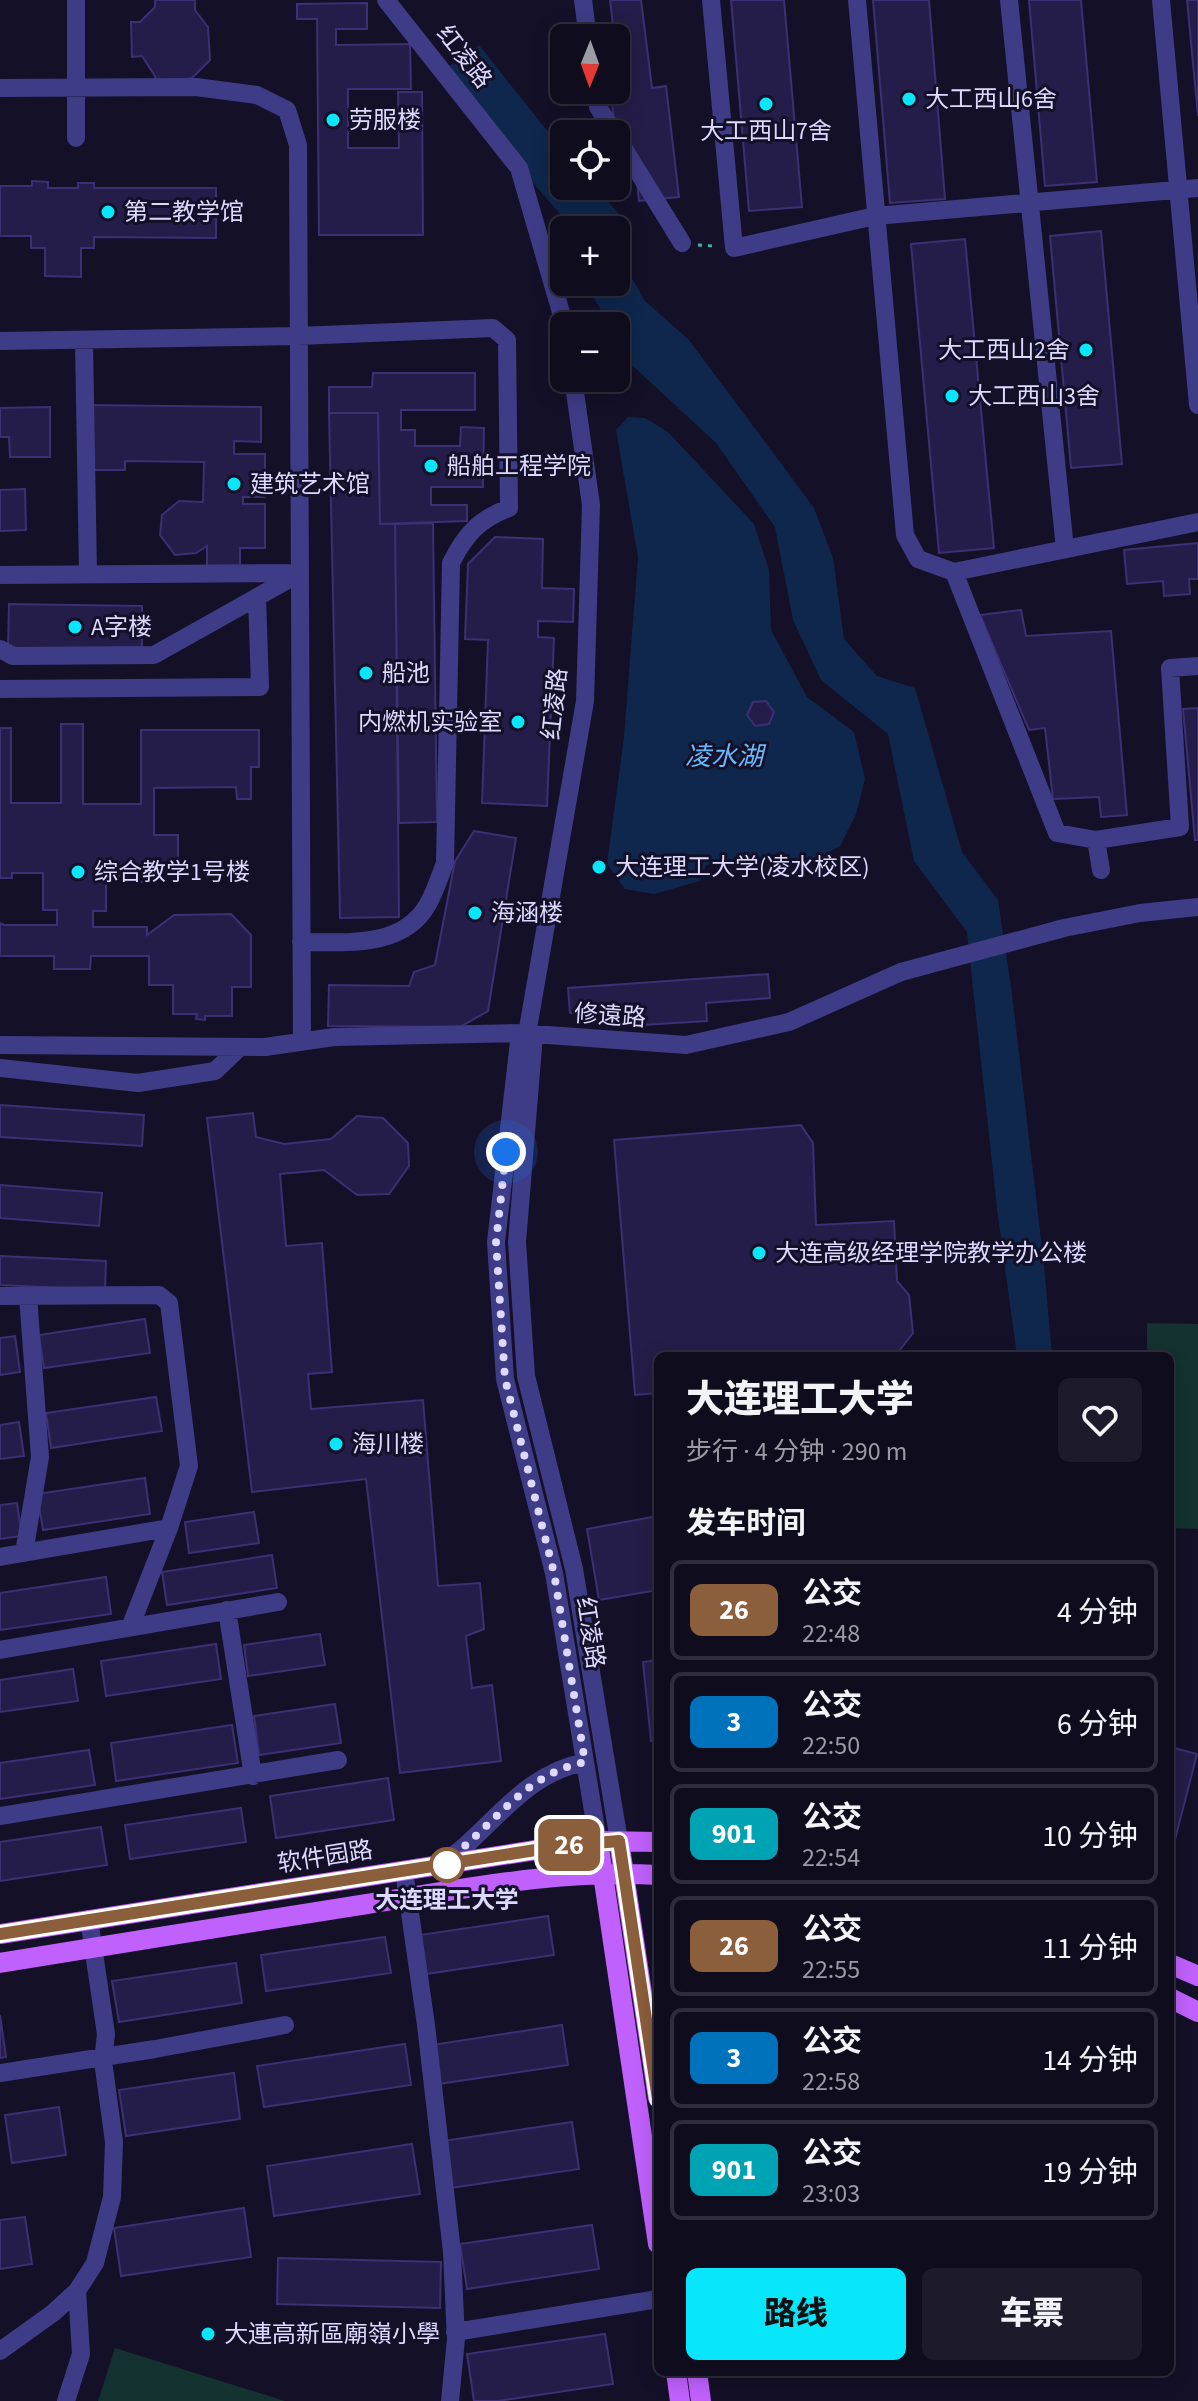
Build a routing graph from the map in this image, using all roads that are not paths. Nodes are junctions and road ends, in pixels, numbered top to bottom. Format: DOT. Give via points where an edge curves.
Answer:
graph roads {
  1 [pos="76,0"];
  2 [pos="386,0"];
  3 [pos="583,0"];
  4 [pos="711,0"];
  5 [pos="857,0"];
  6 [pos="1009,0"];
  7 [pos="1161,0"];
  8 [pos="586,24"];
  9 [pos="0,88"];
  10 [pos="76,88"];
  11 [pos="76,138"];
  12 [pos="630,159"];
  13 [pos="1198,188"];
  14 [pos="1177,189"];
  15 [pos="1028,202"];
  16 [pos="875,216"];
  17 [pos="682,243"];
  18 [pos="561,312"];
  19 [pos="299,336"];
  20 [pos="0,341"];
  21 [pos="84,341"];
  22 [pos="575,392"];
  23 [pos="1198,405"];
  24 [pos="1198,522"];
  25 [pos="1065,549"];
  26 [pos="954,572"];
  27 [pos="300,573"];
  28 [pos="88,574"];
  29 [pos="0,575"];
  30 [pos="257,597"];
  31 [pos="0,649"];
  32 [pos="1198,666"];
  33 [pos="0,689"];
  34 [pos="1096,840"];
  35 [pos="1101,870"];
  36 [pos="1198,907"];
  37 [pos="301,942"];
  38 [pos="527,1034"];
  39 [pos="302,1041"];
  40 [pos="0,1045"];
  41 [pos="240,1047"];
  42 [pos="0,1068"];
  43 [pos="0,1296"];
  44 [pos="28,1296"];
  45 [pos="169,1528"];
  46 [pos="24,1553"];
  47 [pos="0,1557"];
  48 [pos="278,1602"];
  49 [pos="227,1610"];
  50 [pos="131,1625"];
  51 [pos="0,1650"];
  52 [pos="338,1760"];
  53 [pos="585,1762"];
  54 [pos="253,1776"];
  55 [pos="0,1816"];
  56 [pos="608,1841"];
  57 [pos="654,1842"];
  58 [pos="438,1866"];
  59 [pos="404,1871"];
  60 [pos="603,1873"];
  61 [pos="624,1873"];
  62 [pos="654,1875"];
  63 [pos="408,1897"];
  64 [pos="89,1919"];
  65 [pos="0,1934"];
  66 [pos="93,1948"];
  67 [pos="0,1963"];
  68 [pos="1174,1966"];
  69 [pos="1198,1976"];
  70 [pos="1174,2000"];
  71 [pos="1198,2012"];
  72 [pos="285,2025"];
  73 [pos="104,2057"];
  74 [pos="647,2061"];
  75 [pos="0,2073"];
  76 [pos="654,2085"];
  77 [pos="654,2177"];
  78 [pos="77,2291"];
  79 [pos="654,2300"];
  80 [pos="455,2332"];
  81 [pos="0,2351"];
  82 [pos="677,2376"];
  83 [pos="698,2376"];
  84 [pos="66,2401"];
  85 [pos="450,2401"];
  86 [pos="680,2401"];
  87 [pos="701,2401"];
  1 -- 10 [label="street"];
  2 -- 18 [label="street, 红凌路" via="519,168"];
  3 -- 8 [label="street"];
  4 -- 16 [label="street" via="734,248"];
  5 -- 16 [label="street"];
  6 -- 15 [label="street"];
  7 -- 14 [label="street"];
  9 -- 10 [label="street"];
  10 -- 11 [label="street"];
  10 -- 19 [label="street" via="196,87 257,95 287,110 298,145"];
  12 -- 17 [label="street"];
  13 -- 14 [label="street"];
  14 -- 15 [label="street"];
  14 -- 23 [label="street"];
  15 -- 16 [label="street"];
  15 -- 25 [label="street"];
  16 -- 26 [label="street" via="905,535 918,559"];
  19 -- 21 [label="street"];
  19 -- 27 [label="street"];
  19 -- 37 [label="street" via="493,328 507,340 509,508 486,516 451,563 445,863 428,906 405,931 374,940"];
  20 -- 21 [label="street"];
  21 -- 28 [label="street"];
  22 -- 38 [label="street, 红凌路" via="591,505 585,701"];
  24 -- 25 [label="street"];
  25 -- 26 [label="street"];
  26 -- 34 [label="street" via="1057,833"];
  27 -- 28 [label="street"];
  27 -- 30 [label="street"];
  27 -- 37 [label="street"];
  28 -- 29 [label="street"];
  30 -- 31 [label="street" via="154,655 13,656"];
  30 -- 33 [label="street" via="260,687"];
  32 -- 34 [label="street" via="1170,668 1180,827"];
  34 -- 35 [label="street"];
  36 -- 38 [label="street, 修遠路" via="1064,928 901,972 789,1022 686,1045"];
  37 -- 39 [label="street"];
  38 -- 39 [label="street, 修遠路"];
  38 -- 53 [label="street, 红凌路" via="496,1242 505,1379 554,1573"];
  38 -- 56 [label="street, 红凌路" via="517,1242 526,1376 574,1569"];
  39 -- 41 [label="street, 修遠路"];
  40 -- 41 [label="street, 修遠路"];
  41 -- 42 [label="street" via="215,1071 138,1083"];
  43 -- 44 [label="street"];
  44 -- 45 [label="street" via="159,1295 169,1303 189,1466"];
  44 -- 46 [label="street" via="40,1457"];
  45 -- 46 [label="street"];
  45 -- 50 [label="street"];
  46 -- 47 [label="street"];
  48 -- 49 [label="street"];
  49 -- 50 [label="street"];
  49 -- 54 [label="street"];
  50 -- 51 [label="street"];
  52 -- 54 [label="street"];
  53 -- 56 [label="street, 红凌路"];
  53 -- 58 [label="street" via="562,1766 534,1783"];
  54 -- 55 [label="street"];
  56 -- 57 [label="main road, 软件园路"];
  56 -- 58 [label="main road, 软件园路"];
  56 -- 60 [label="main road, 红凌路"];
  56 -- 61 [label="main road, 红凌路"];
  58 -- 59 [label="main road, 软件园路"];
  59 -- 63 [label="street"];
  59 -- 64 [label="main road, 软件园路"];
  60 -- 61 [label="main road"];
  60 -- 63 [label="main road"];
  60 -- 74 [label="main road, 红凌路"];
  61 -- 62 [label="main road"];
  61 -- 74 [label="main road, 红凌路"];
  63 -- 66 [label="main road"];
  63 -- 80 [label="street" via="452,2252"];
  64 -- 65 [label="main road, 软件园路"];
  64 -- 66 [label="street"];
  66 -- 67 [label="main road"];
  66 -- 73 [label="street" via="106,2034"];
  68 -- 69 [label="main road"];
  70 -- 71 [label="main road"];
  72 -- 73 [label="street"];
  73 -- 75 [label="street"];
  73 -- 78 [label="street" via="114,2142 112,2197 95,2263"];
  74 -- 76 [label="main road, 红凌路"];
  74 -- 77 [label="main road, 红凌路"];
  78 -- 81 [label="street"];
  78 -- 84 [label="street" via="81,2354"];
  79 -- 80 [label="street"];
  80 -- 85 [label="street"];
  82 -- 86 [label="main road"];
  83 -- 87 [label="main road"];
}
